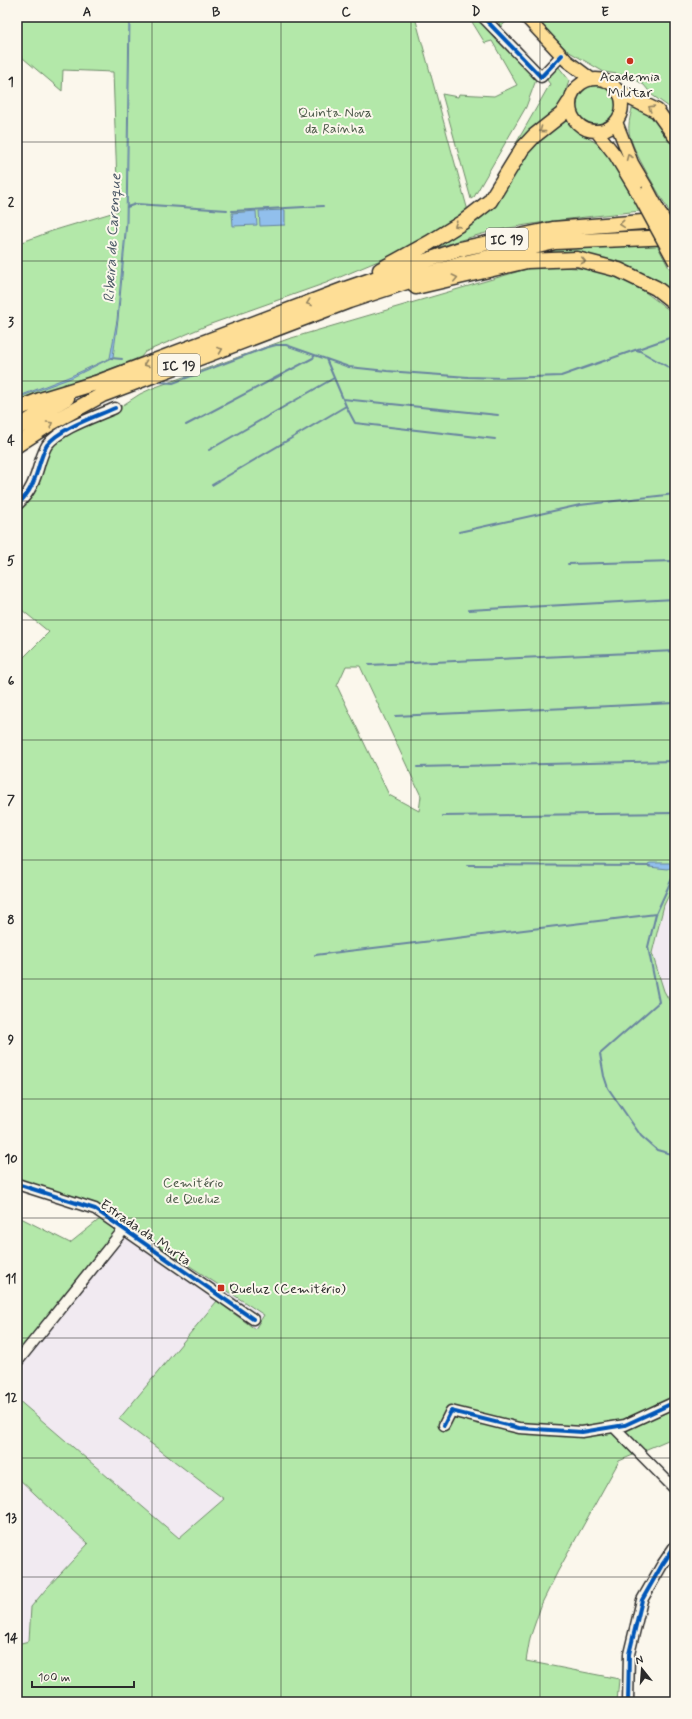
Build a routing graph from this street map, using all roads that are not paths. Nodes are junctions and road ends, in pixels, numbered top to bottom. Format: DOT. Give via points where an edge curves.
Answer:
graph roads {
  1 [pos="483,17"];
  2 [pos="526,17"];
  3 [pos="564,58"];
  4 [pos="591,79"];
  5 [pos="575,88"];
  6 [pos="618,92"];
  7 [pos="569,103"];
  8 [pos="616,122"];
  9 [pos="597,132"];
  10 [pos="675,136"];
  11 [pos="642,190"];
  12 [pos="675,222"];
  13 [pos="675,237"];
  14 [pos="675,241"];
  15 [pos="675,262"];
  16 [pos="347,295"];
  17 [pos="675,303"];
  18 [pos="96,383"];
  19 [pos="115,408"];
  20 [pos="17,409"];
  21 [pos="17,428"];
  22 [pos="17,445"];
  23 [pos="17,505"];
  24 [pos="17,1184"];
  25 [pos="124,1229"];
  26 [pos="253,1319"];
  27 [pos="17,1362"];
  28 [pos="675,1402"];
  29 [pos="444,1425"];
  30 [pos="614,1427"];
  31 [pos="675,1489"];
  32 [pos="675,1546"];
  33 [pos="628,1702"];
  1 -- 3 [label="street" via="541,77"];
  2 -- 3 [label="main road"];
  3 -- 4 [label="main road"];
  3 -- 5 [label="main road" via="573,76"];
  4 -- 5 [label="main road"];
  4 -- 6 [label="main road" via="604,80"];
  5 -- 7 [label="main road"];
  6 -- 8 [label="main road" via="622,107"];
  10 -- 6 [label="highway, one-way" via="657,112"];
  7 -- 9 [label="main road" via="576,124"];
  7 -- 16 [label="highway, one-way" via="562,114 522,149 490,201 463,222"];
  8 -- 9 [label="main road"];
  11 -- 8 [label="main road, one-way"];
  9 -- 11 [label="main road"];
  11 -- 14 [label="main road, bridge"];
  11 -- 15 [label="main road, bridge"];
  12 -- 16 [label="highway, IC 19, one-way" via="553,229 460,249"];
  13 -- 16 [label="highway, IC 19" via="649,236 555,242 464,263"];
  16 -- 17 [label="highway, one-way" via="528,261 577,259 619,270 656,288"];
  16 -- 18 [label="highway, IC 19, one-way"];
  22 -- 16 [label="highway, IC 19, one-way" via="102,395"];
  18 -- 20 [label="highway"];
  18 -- 21 [label="highway, IC 19"];
  19 -- 23 [label="street" via="79,424 57,436 47,445 32,487"];
  24 -- 25 [label="street, Estrada da Murta" via="89,1207"];
  25 -- 26 [label="street, Estrada da Murta"];
  25 -- 27 [label="street"];
  28 -- 30 [label="street" via="625,1425"];
  29 -- 30 [label="street" via="451,1411 520,1428 582,1432"];
  30 -- 31 [label="street"];
  32 -- 33 [label="street" via="642,1600 629,1654"];
}
